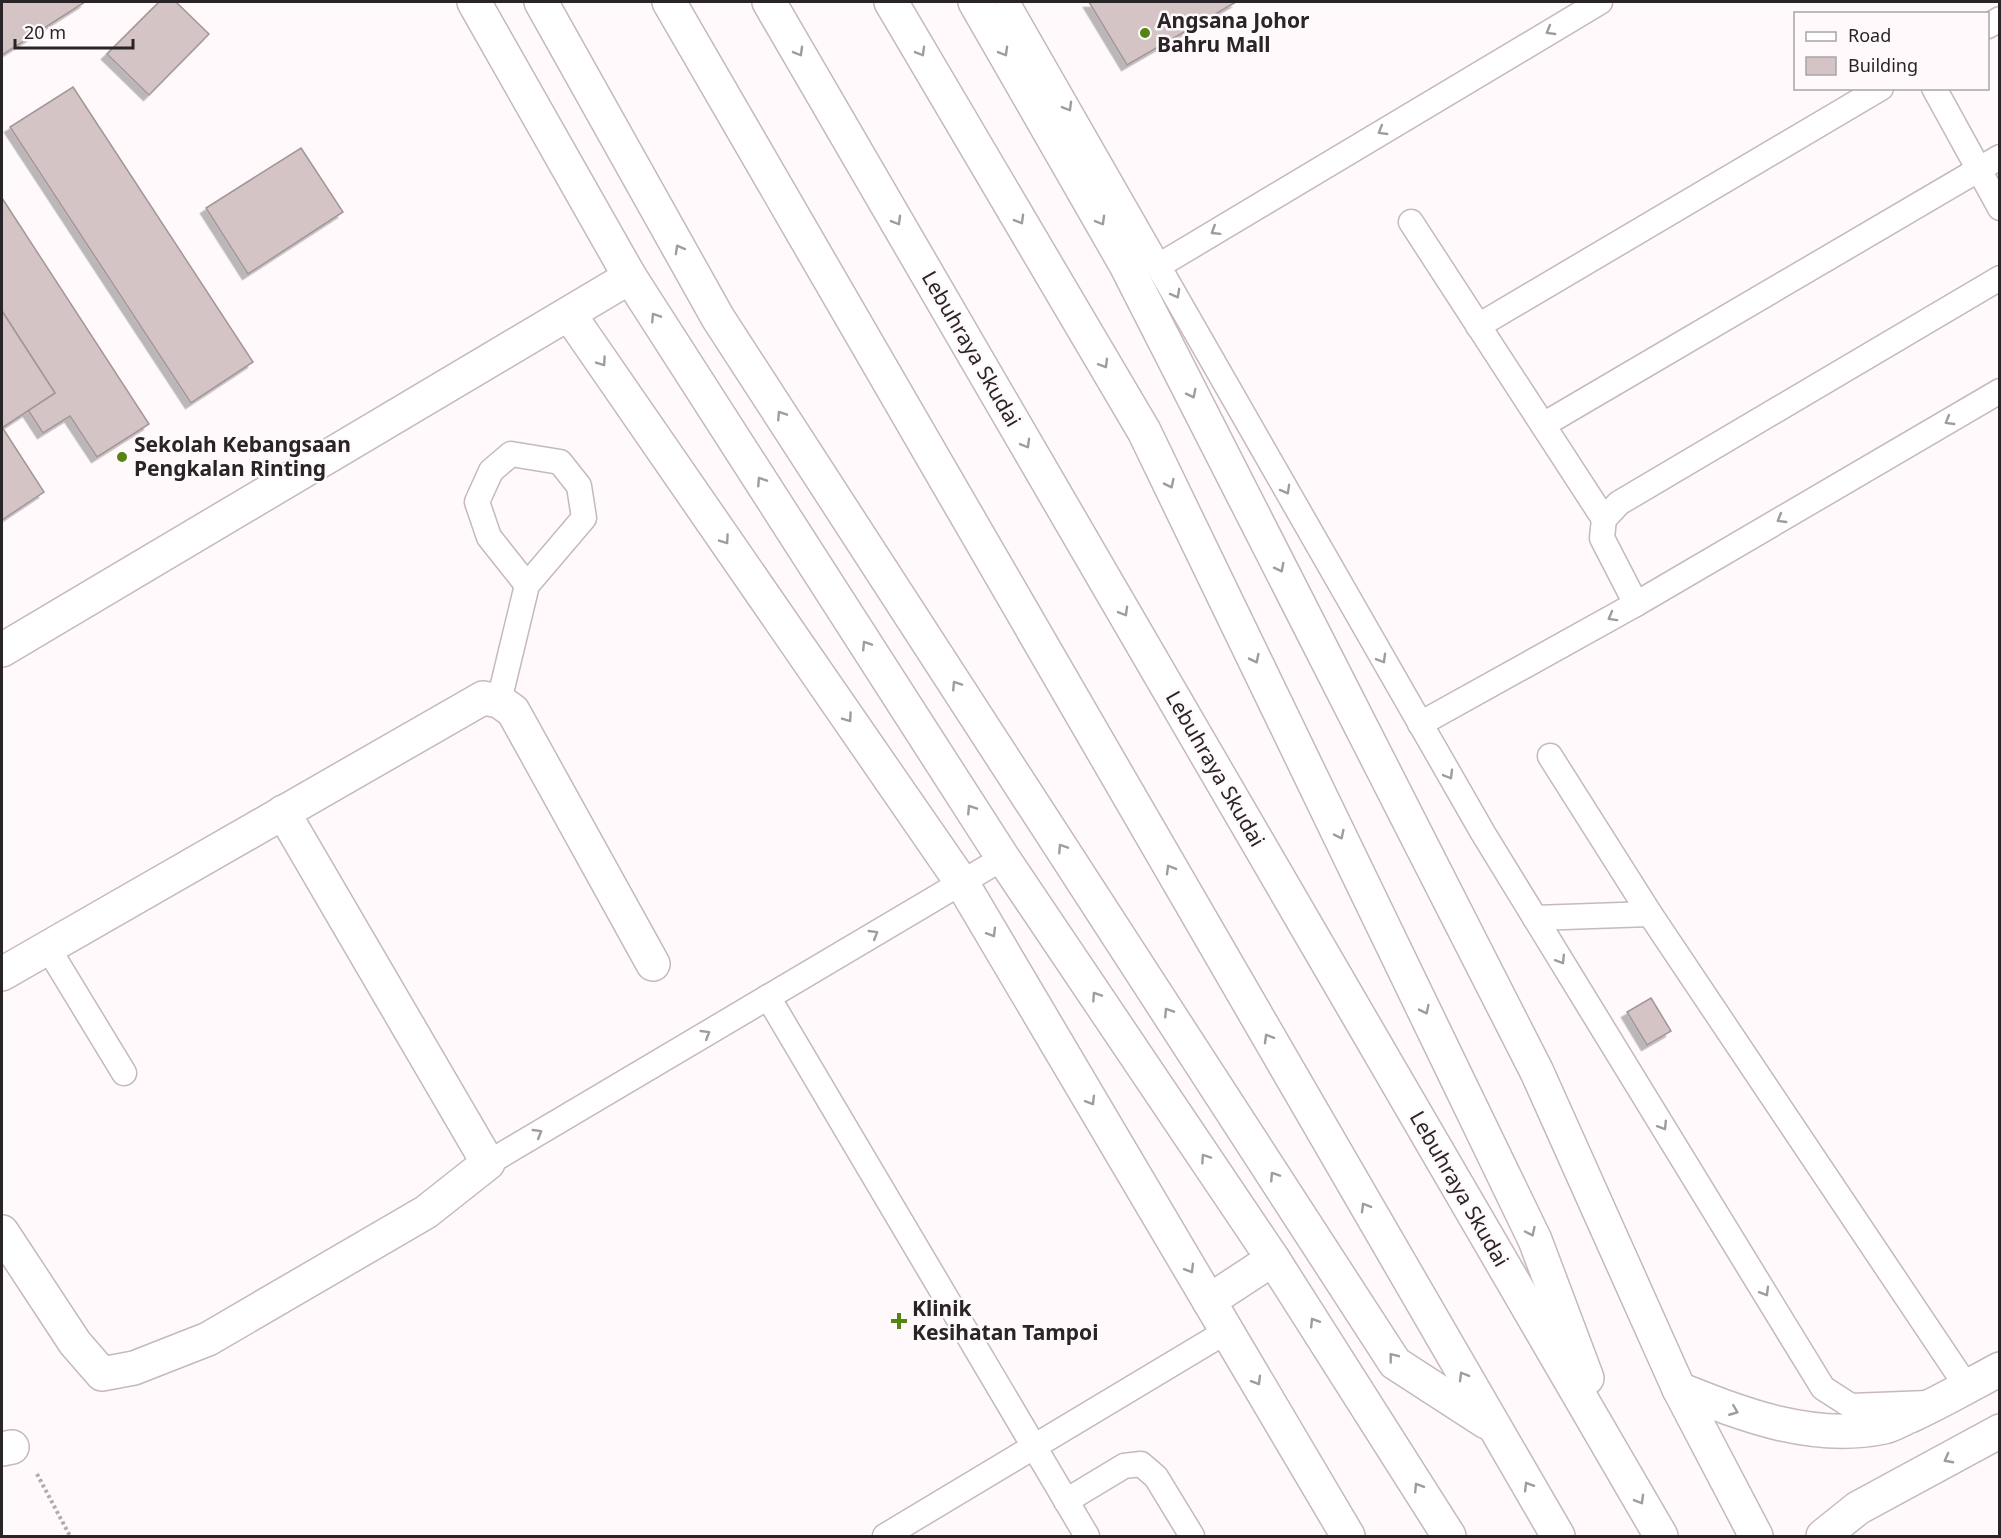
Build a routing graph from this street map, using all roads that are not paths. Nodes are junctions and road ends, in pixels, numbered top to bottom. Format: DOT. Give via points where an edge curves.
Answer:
graph roads {
  1 [pos="474,2"];
  2 [pos="525,2"];
  3 [pos="541,2"];
  4 [pos="669,2"];
  5 [pos="769,2"];
  6 [pos="891,2"];
  7 [pos="975,2"];
  8 [pos="1007,2"];
  9 [pos="1600,2"];
  10 [pos="582,76"];
  11 [pos="1878,90"];
  12 [pos="1935,90"];
  13 [pos="2000,156"];
  14 [pos="1978,169"];
  15 [pos="2000,208"];
  16 [pos="1411,222"];
  17 [pos="1160,265"];
  18 [pos="630,277"];
  19 [pos="2000,278"];
  20 [pos="569,314"];
  21 [pos="1478,326"];
  22 [pos="2000,391"];
  23 [pos="1543,425"];
  24 [pos="1604,519"];
  25 [pos="527,585"];
  26 [pos="1636,604"];
  27 [pos="4,642"];
  28 [pos="500,701"];
  29 [pos="1420,724"];
  30 [pos="1550,756"];
  31 [pos="283,813"];
  32 [pos="1003,858"];
  33 [pos="962,883"];
  34 [pos="1650,914"];
  35 [pos="1535,918"];
  36 [pos="48,948"];
  37 [pos="653,964"];
  38 [pos="2,974"];
  39 [pos="768,998"];
  40 [pos="124,1073"];
  41 [pos="488,1163"];
  42 [pos="2,1232"];
  43 [pos="1273,1259"];
  44 [pos="1209,1301"];
  45 [pos="1227,1331"];
  46 [pos="2000,1369"];
  47 [pos="1967,1387"];
  48 [pos="1679,1389"];
  49 [pos="1938,1403"];
  50 [pos="1492,1426"];
  51 [pos="2000,1431"];
  52 [pos="1034,1446"];
  53 [pos="1619,1464"];
  54 [pos="1066,1501"];
  55 [pos="885,1536"];
  56 [pos="1087,1536"];
  57 [pos="1192,1536"];
  58 [pos="1348,1536"];
  59 [pos="1449,1536"];
  60 [pos="1558,1536"];
  61 [pos="1661,1536"];
  62 [pos="1756,1536"];
  63 [pos="1823,1536"];
  1 -- 18 [label="main road"];
  2 -- 10 [label="main road"];
  3 -- 10 [label="main road"];
  50 -- 4 [label="main road, one-way"];
  5 -- 53 [label="main road, Lebuhraya Skudai, one-way"];
  6 -- 53 [label="main road, one-way" via="1144,431 1535,1240"];
  7 -- 48 [label="main road, one-way" via="1126,265 1537,1072"];
  8 -- 17 [label="lane, one-way"];
  9 -- 17 [label="lane, one-way"];
  50 -- 10 [label="main road, one-way" via="1395,1363 718,318"];
  11 -- 21 [label="lane"];
  12 -- 14 [label="lane"];
  13 -- 14 [label="lane"];
  14 -- 15 [label="lane"];
  14 -- 23 [label="lane"];
  16 -- 21 [label="lane"];
  17 -- 29 [label="lane, one-way"];
  18 -- 20 [label="main road"];
  32 -- 18 [label="main road, one-way"];
  19 -- 24 [label="lane" via="1619,503"];
  20 -- 27 [label="main road"];
  20 -- 33 [label="main road, one-way"];
  21 -- 23 [label="lane"];
  22 -- 26 [label="lane, one-way"];
  23 -- 24 [label="lane"];
  24 -- 26 [label="lane" via="1602,538"];
  25 -- 25 [label="lane" via="584,518 579,486 560,462 511,454 491,471 477,502 489,537"];
  25 -- 28 [label="lane"];
  26 -- 29 [label="lane, one-way"];
  28 -- 31 [label="main road" via="483,698"];
  28 -- 37 [label="main road" via="513,711"];
  29 -- 35 [label="lane, one-way"];
  30 -- 34 [label="lane"];
  31 -- 36 [label="main road"];
  31 -- 41 [label="main road"];
  32 -- 33 [label="lane"];
  43 -- 32 [label="main road, one-way"];
  39 -- 33 [label="lane, one-way"];
  33 -- 44 [label="main road, one-way"];
  34 -- 35 [label="lane"];
  34 -- 47 [label="lane"];
  35 -- 49 [label="lane, one-way" via="1823,1388 1851,1406"];
  36 -- 38 [label="main road"];
  36 -- 40 [label="lane"];
  41 -- 39 [label="lane, one-way"];
  39 -- 52 [label="lane"];
  41 -- 42 [label="main road" via="426,1212 208,1339 134,1368 102,1374 75,1343"];
  43 -- 44 [label="main road"];
  59 -- 43 [label="main road, one-way"];
  44 -- 45 [label="main road"];
  45 -- 52 [label="lane"];
  45 -- 58 [label="main road, one-way"];
  46 -- 47 [label="main road"];
  47 -- 49 [label="main road"];
  48 -- 49 [label="main road, one-way" via="1746,1416 1799,1427 1846,1430 1886,1427"];
  48 -- 62 [label="main road"];
  60 -- 50 [label="main road, one-way"];
  51 -- 63 [label="main road, one-way" via="1858,1508"];
  52 -- 54 [label="lane"];
  52 -- 55 [label="lane"];
  53 -- 61 [label="main road, Lebuhraya Skudai, one-way"];
  54 -- 56 [label="lane"];
  54 -- 57 [label="lane" via="1124,1466 1141,1464 1156,1477"];
}
